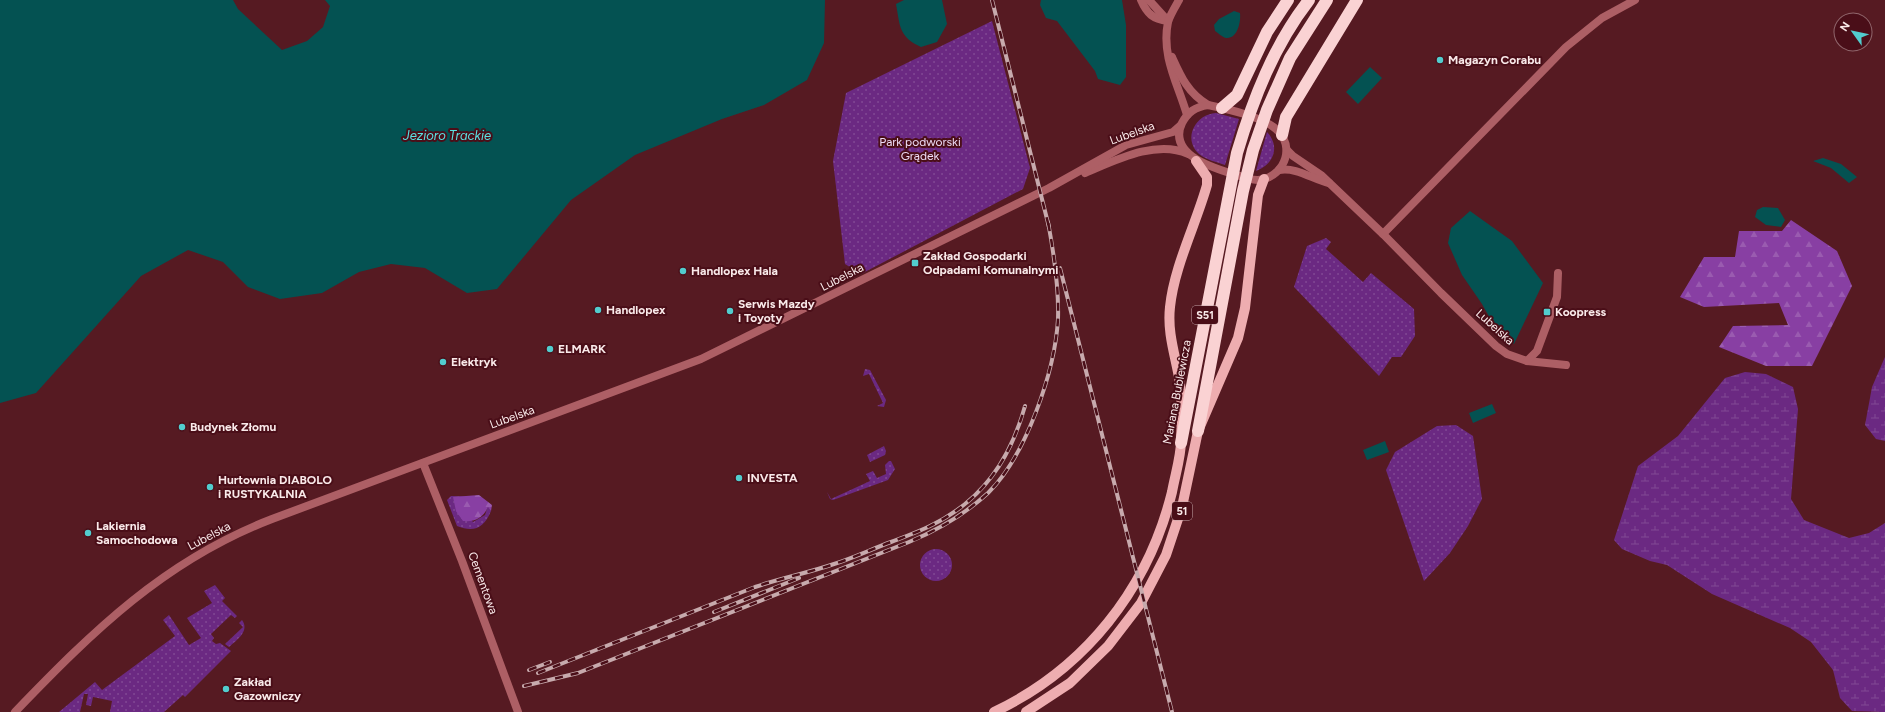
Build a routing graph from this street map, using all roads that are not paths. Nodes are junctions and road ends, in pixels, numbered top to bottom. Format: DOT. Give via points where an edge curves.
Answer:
graph roads {
  1 [pos="1141,0"];
  2 [pos="1149,0"];
  3 [pos="1179,0"];
  4 [pos="1288,0"];
  5 [pos="1309,0"];
  6 [pos="1327,0"];
  7 [pos="1357,0"];
  8 [pos="1635,0"];
  9 [pos="1168,21"];
  10 [pos="1208,104"];
  11 [pos="1222,108"];
  12 [pos="1187,115"];
  13 [pos="1181,125"];
  14 [pos="1282,135"];
  15 [pos="1287,150"];
  16 [pos="1192,158"];
  17 [pos="1280,170"];
  18 [pos="1264,179"];
  19 [pos="1329,183"];
  20 [pos="1049,188"];
  21 [pos="1383,234"];
  22 [pos="1558,273"];
  23 [pos="1527,361"];
  24 [pos="1566,366"];
  25 [pos="1198,431"];
  26 [pos="1181,443"];
  27 [pos="423,463"];
  28 [pos="15,712"];
  29 [pos="518,712"];
  30 [pos="994,712"];
  31 [pos="1026,712"];
  1 -- 9 [label="street" via="1146,10 1156,19"];
  2 -- 9 [label="street"];
  3 -- 9 [label="street"];
  4 -- 11 [label="highway" via="1267,32 1237,95"];
  5 -- 26 [label="highway, Mariana Bublewicza / S51" via="1275,54 1237,153"];
  6 -- 25 [label="highway, S51" via="1290,58 1253,150"];
  7 -- 14 [label="highway" via="1286,117"];
  8 -- 21 [label="street" via="1602,18 1566,47"];
  9 -- 10 [label="street" via="1170,54 1187,87 1195,97"];
  9 -- 12 [label="street" via="1168,60"];
  10 -- 11 [label="street"];
  10 -- 12 [label="street" via="1193,109"];
  11 -- 14 [label="street" via="1265,122"];
  12 -- 13 [label="street"];
  13 -- 16 [label="street" via="1180,141"];
  13 -- 20 [label="street, Lubelska" via="1173,132 1126,146"];
  14 -- 15 [label="street"];
  15 -- 17 [label="street" via="1286,159"];
  15 -- 19 [label="street, Lubelska"];
  16 -- 18 [label="street, Lubelska" via="1250,179"];
  16 -- 20 [label="street, Lubelska" via="1168,148 1126,156"];
  16 -- 26 [label="main road" via="1207,177 1207,185 1176,280 1170,307 1170,334 1181,392"];
  17 -- 18 [label="street"];
  17 -- 19 [label="street" via="1297,171"];
  18 -- 25 [label="main road" via="1258,194 1245,308 1238,338"];
  19 -- 21 [label="street, Lubelska"];
  20 -- 27 [label="street, Lubelska" via="701,359"];
  21 -- 23 [label="street, Lubelska" via="1496,346 1507,354"];
  22 -- 23 [label="street" via="1557,297 1537,351"];
  23 -- 24 [label="street, Lubelska"];
  25 -- 31 [label="main road, 51" via="1179,519 1166,555 1135,612 1089,666"];
  26 -- 30 [label="main road, Mariana Bublewicza / 51" via="1168,506 1156,542 1130,593 1099,635 1067,666 1033,690"];
  27 -- 28 [label="street, Lubelska" via="253,526 189,560 149,586 108,620"];
  27 -- 29 [label="street, Cementowa"];
}
